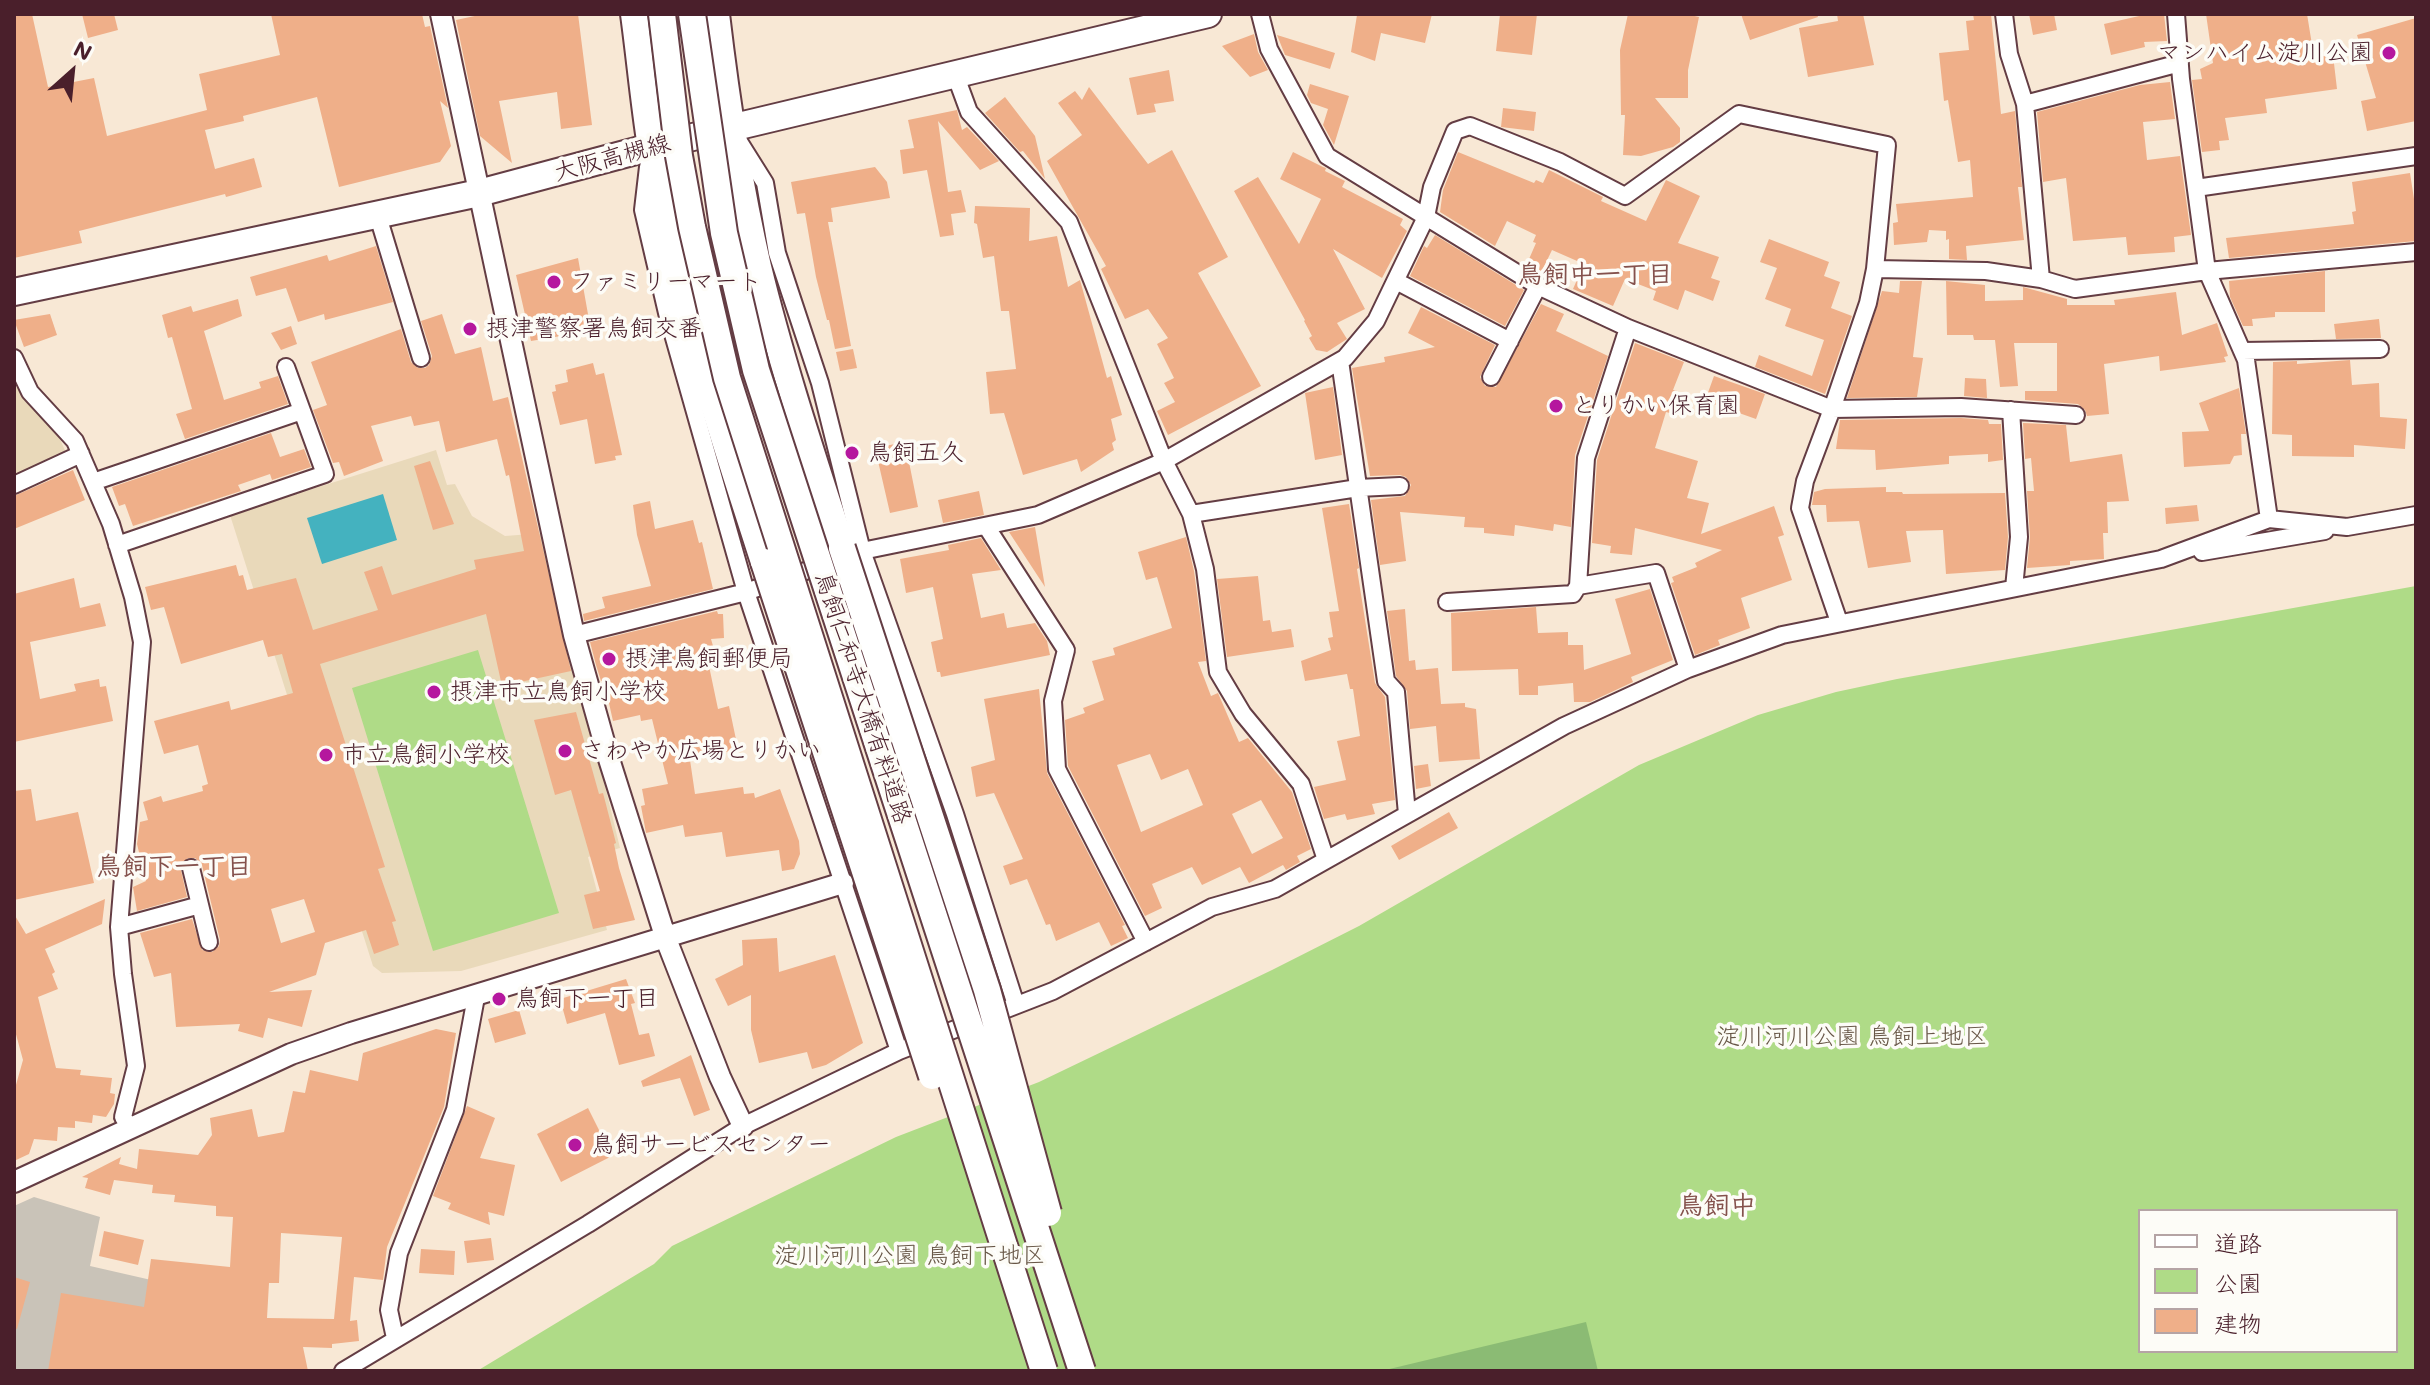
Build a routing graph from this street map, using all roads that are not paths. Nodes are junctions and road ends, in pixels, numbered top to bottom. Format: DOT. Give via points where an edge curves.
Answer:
graph roads {
  1 [pos="441,14"];
  2 [pos="634,14"];
  3 [pos="662,14"];
  4 [pos="692,14"];
  5 [pos="716,14"];
  6 [pos="1208,14"];
  7 [pos="1260,14"];
  8 [pos="2004,14"];
  9 [pos="2176,14"];
  10 [pos="1140,22"];
  11 [pos="2180,63"];
  12 [pos="955,74"];
  13 [pos="2025,104"];
  14 [pos="731,128"];
  15 [pos="651,147"];
  16 [pos="2416,156"];
  17 [pos="2196,188"];
  18 [pos="479,193"];
  19 [pos="377,213"];
  20 [pos="1426,217"];
  21 [pos="2416,252"];
  22 [pos="1875,269"];
  23 [pos="2207,271"];
  24 [pos="2041,279"];
  25 [pos="1396,281"];
  26 [pos="1538,286"];
  27 [pos="14,292"];
  28 [pos="1628,328"];
  29 [pos="1510,341"];
  30 [pos="2380,349"];
  31 [pos="2242,351"];
  32 [pos="14,358"];
  33 [pos="421,358"];
  34 [pos="1340,361"];
  35 [pos="286,367"];
  36 [pos="1491,377"];
  37 [pos="1832,409"];
  38 [pos="2011,410"];
  39 [pos="302,411"];
  40 [pos="2076,415"];
  41 [pos="81,454"];
  42 [pos="1164,461"];
  43 [pos="93,482"];
  44 [pos="14,485"];
  45 [pos="1400,486"];
  46 [pos="1358,488"];
  47 [pos="1191,514"];
  48 [pos="2416,515"];
  49 [pos="2269,519"];
  50 [pos="986,526"];
  51 [pos="2347,527"];
  52 [pos="117,545"];
  53 [pos="852,549"];
  54 [pos="2161,559"];
  55 [pos="1578,586"];
  56 [pos="2014,588"];
  57 [pos="746,592"];
  58 [pos="1447,602"];
  59 [pos="1839,622"];
  60 [pos="574,635"];
  61 [pos="1688,669"];
  62 [pos="1407,814"];
  63 [pos="960,829"];
  64 [pos="1326,860"];
  65 [pos="191,868"];
  66 [pos="843,883"];
  67 [pos="200,905"];
  68 [pos="119,927"];
  69 [pos="666,939"];
  70 [pos="209,942"];
  71 [pos="1146,942"];
  72 [pos="476,997"];
  73 [pos="1016,1005"];
  74 [pos="899,1051"];
  75 [pos="743,1126"];
  76 [pos="130,1128"];
  77 [pos="14,1182"];
  78 [pos="1056,1292"];
  79 [pos="1022,1304"];
  80 [pos="395,1338"];
  81 [pos="343,1371"];
  82 [pos="1044,1371"];
  83 [pos="1082,1371"];
  1 -- 18 [label="street"];
  2 -- 15 [label="main road"];
  3 -- 79 [label="main road, 鳥飼仁和寺大橋有料道路, bridge" via="689,213 727,378"];
  4 -- 78 [label="main road, 鳥飼仁和寺大橋有料道路, bridge" via="724,233 756,370"];
  5 -- 14 [label="main road"];
  6 -- 10 [label="main road, 大阪高槻線"];
  7 -- 20 [label="street" via="1269,49 1327,156"];
  8 -- 13 [label="street" via="2009,54"];
  9 -- 11 [label="street"];
  10 -- 12 [label="main road, 大阪高槻線"];
  11 -- 13 [label="street"];
  11 -- 17 [label="street"];
  12 -- 14 [label="main road, 大阪高槻線"];
  12 -- 42 [label="street" via="969,112 1069,222"];
  13 -- 24 [label="street"];
  14 -- 15 [label="main road, 大阪高槻線"];
  14 -- 53 [label="main road" via="777,337"];
  15 -- 18 [label="main road, 大阪高槻線"];
  15 -- 57 [label="street" via="643,210"];
  15 -- 79 [label="main road, bridge" via="706,385 914,1026 1005,1285"];
  16 -- 17 [label="street"];
  17 -- 23 [label="street"];
  18 -- 19 [label="main road, 大阪高槻線"];
  18 -- 60 [label="street"];
  19 -- 27 [label="main road, 大阪高槻線"];
  19 -- 33 [label="street"];
  20 -- 22 [label="street" via="1455,131 1470,126 1560,162 1625,196 1739,114 1887,145"];
  20 -- 25 [label="street"];
  20 -- 26 [label="street"];
  21 -- 23 [label="street"];
  22 -- 24 [label="street" via="1986,271"];
  22 -- 37 [label="street"];
  23 -- 24 [label="street" via="2075,289"];
  23 -- 31 [label="street"];
  25 -- 29 [label="street"];
  25 -- 34 [label="street" via="1376,321"];
  26 -- 28 [label="street"];
  26 -- 29 [label="street"];
  28 -- 37 [label="street"];
  28 -- 55 [label="street" via="1586,458"];
  29 -- 36 [label="street"];
  30 -- 31 [label="street"];
  31 -- 49 [label="street"];
  32 -- 41 [label="street" via="30,392"];
  34 -- 42 [label="street"];
  34 -- 46 [label="street"];
  35 -- 39 [label="street"];
  37 -- 38 [label="street"];
  37 -- 59 [label="street" via="1800,508"];
  38 -- 40 [label="street"];
  38 -- 56 [label="street" via="2019,537"];
  39 -- 43 [label="street"];
  39 -- 52 [label="street" via="325,474"];
  41 -- 43 [label="street"];
  41 -- 44 [label="street"];
  42 -- 47 [label="street"];
  42 -- 50 [label="street" via="1038,515"];
  43 -- 52 [label="street"];
  45 -- 46 [label="street"];
  46 -- 47 [label="street"];
  46 -- 62 [label="street" via="1386,681 1396,692"];
  47 -- 64 [label="street" via="1205,569 1218,672 1243,714 1301,784"];
  48 -- 51 [label="street"];
  49 -- 51 [label="street"];
  49 -- 54 [label="street"];
  50 -- 53 [label="street"];
  50 -- 71 [label="street" via="1066,650 1053,701 1057,769"];
  51 -- 54 [label="street"];
  52 -- 68 [label="street" via="142,642"];
  53 -- 57 [label="street"];
  53 -- 63 [label="street"];
  53 -- 78 [label="main road, bridge" via="987,990 1064,1271"];
  54 -- 56 [label="street"];
  55 -- 58 [label="street" via="1573,594"];
  55 -- 61 [label="street" via="1656,573"];
  56 -- 59 [label="street"];
  57 -- 60 [label="street"];
  57 -- 66 [label="street"];
  59 -- 61 [label="street" via="1782,635"];
  60 -- 69 [label="street"];
  61 -- 62 [label="street" via="1564,726"];
  62 -- 64 [label="street"];
  63 -- 66 [label="street"];
  63 -- 73 [label="street"];
  64 -- 71 [label="street" via="1275,889 1212,907"];
  65 -- 67 [label="street"];
  66 -- 69 [label="street"];
  66 -- 74 [label="street"];
  67 -- 68 [label="street"];
  67 -- 70 [label="street"];
  68 -- 76 [label="street" via="136,1066 123,1117"];
  69 -- 72 [label="street"];
  69 -- 75 [label="street"];
  71 -- 73 [label="street"];
  72 -- 76 [label="street" via="291,1054"];
  72 -- 80 [label="street" via="455,1110 399,1253 389,1310"];
  73 -- 74 [label="street"];
  74 -- 75 [label="street"];
  75 -- 80 [label="street"];
  76 -- 77 [label="street"];
  78 -- 83 [label="main road, 鳥飼仁和寺大橋有料道路, bridge"];
  79 -- 82 [label="main road, 鳥飼仁和寺大橋有料道路, bridge"];
  80 -- 81 [label="street"];
}
